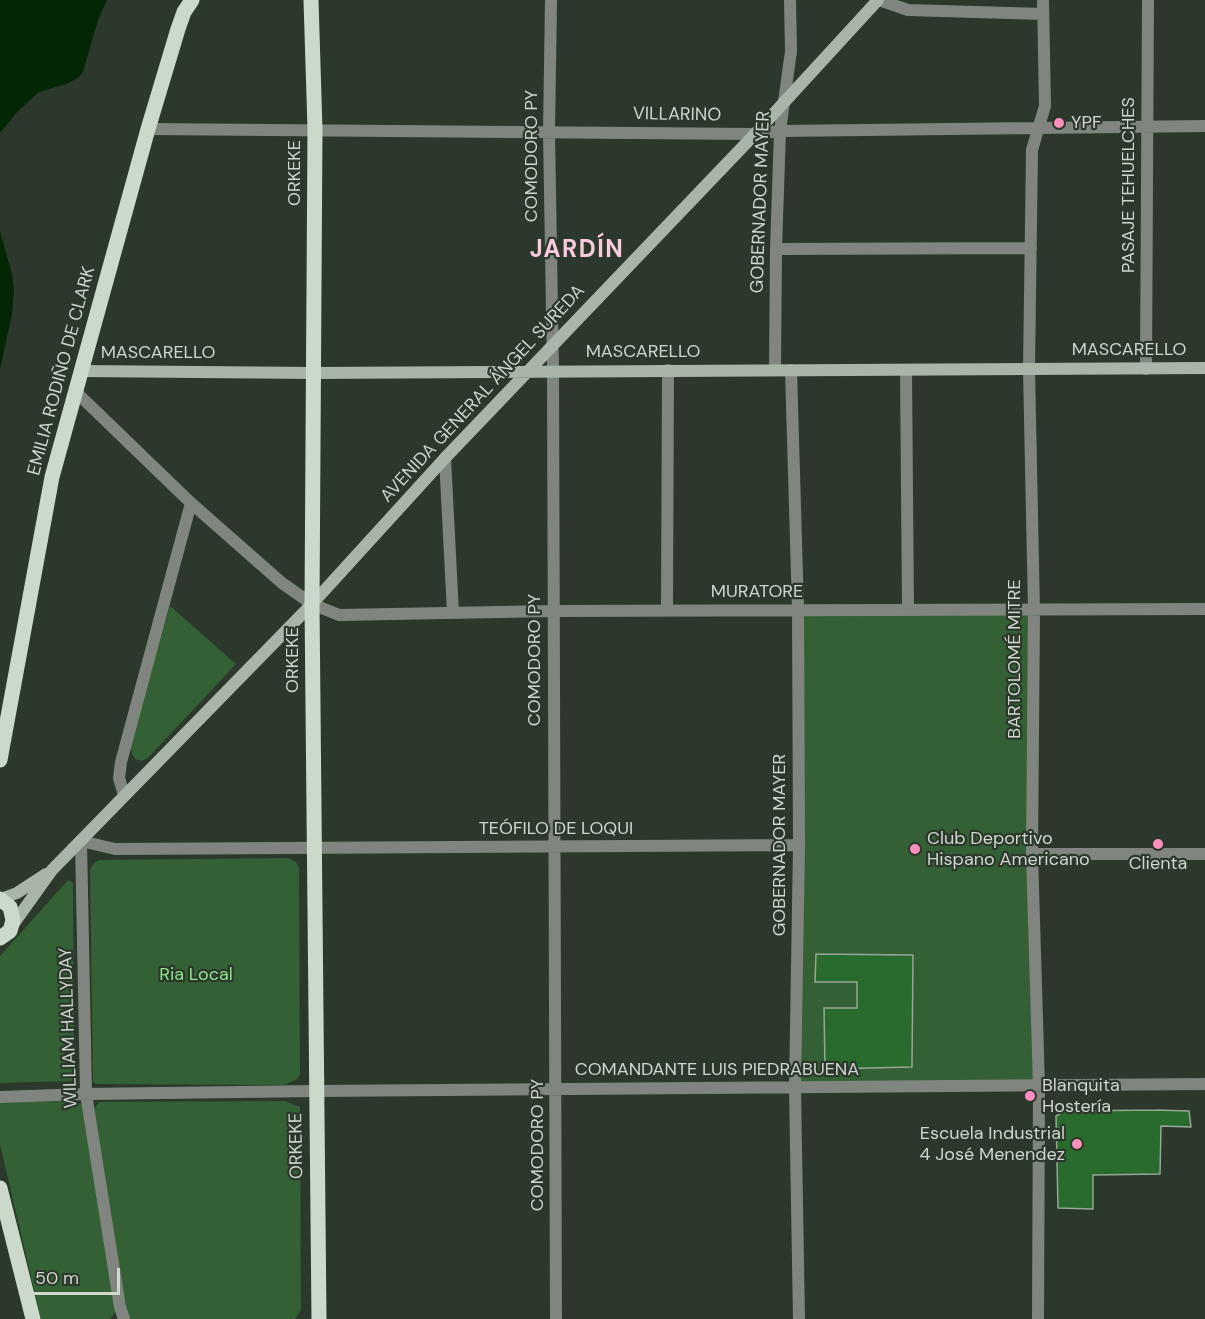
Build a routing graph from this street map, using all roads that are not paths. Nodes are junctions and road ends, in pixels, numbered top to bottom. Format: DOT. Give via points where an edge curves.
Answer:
graph roads {
  1 [pos="192,0"];
  2 [pos="311,0"];
  3 [pos="550,0"];
  4 [pos="790,0"];
  5 [pos="879,0"];
  6 [pos="1043,0"];
  7 [pos="1148,0"];
  8 [pos="1043,14"];
  9 [pos="783,102"];
  10 [pos="1205,126"];
  11 [pos="1039,128"];
  12 [pos="1148,128"];
  13 [pos="148,129"];
  14 [pos="315,129"];
  15 [pos="780,131"];
  16 [pos="549,132"];
  17 [pos="755,134"];
  18 [pos="1031,248"];
  19 [pos="776,249"];
  20 [pos="552,347"];
  21 [pos="1205,368"];
  22 [pos="1029,369"];
  23 [pos="1146,369"];
  24 [pos="668,370"];
  25 [pos="775,370"];
  26 [pos="791,370"];
  27 [pos="906,370"];
  28 [pos="82,371"];
  29 [pos="528,371"];
  30 [pos="553,371"];
  31 [pos="314,373"];
  32 [pos="76,392"];
  33 [pos="445,458"];
  34 [pos="191,503"];
  35 [pos="312,604"];
  36 [pos="798,609"];
  37 [pos="908,609"];
  38 [pos="1205,609"];
  39 [pos="667,610"];
  40 [pos="553,611"];
  41 [pos="1034,611"];
  42 [pos="453,613"];
  43 [pos="0,760"];
  44 [pos="124,795"];
  45 [pos="81,841"];
  46 [pos="799,845"];
  47 [pos="554,846"];
  48 [pos="313,849"];
  49 [pos="1032,854"];
  50 [pos="1205,854"];
  51 [pos="52,870"];
  52 [pos="0,899"];
  53 [pos="4,935"];
  54 [pos="1205,1084"];
  55 [pos="1039,1086"];
  56 [pos="795,1088"];
  57 [pos="556,1089"];
  58 [pos="316,1091"];
  59 [pos="86,1094"];
  60 [pos="0,1097"];
  61 [pos="0,1188"];
  62 [pos="33,1319"];
  63 [pos="124,1319"];
  64 [pos="319,1319"];
  65 [pos="556,1319"];
  66 [pos="800,1319"];
  67 [pos="1038,1319"];
  1 -- 13 [label="main road, EMILIA RODIÑO DE CLARK" via="178,29"];
  2 -- 14 [label="main road, ORKEKE"];
  3 -- 16 [label="street, COMODORO PY"];
  4 -- 9 [label="street, GOBERNADOR MAYER" via="791,51"];
  5 -- 8 [label="street" via="908,10"];
  5 -- 9 [label="main road, AVENIDA GENERAL ÁNGEL SUREDA"];
  6 -- 8 [label="street, BARTOLOMÉ MITRE"];
  7 -- 12 [label="street, PASAJE TEHUELCHES"];
  8 -- 11 [label="street, BARTOLOMÉ MITRE" via="1045,106"];
  9 -- 15 [label="street, GOBERNADOR MAYER"];
  9 -- 17 [label="main road, AVENIDA GENERAL ÁNGEL SUREDA"];
  10 -- 12 [label="street, VILLARINO"];
  11 -- 12 [label="street, VILLARINO"];
  11 -- 15 [label="street, VILLARINO"];
  11 -- 18 [label="street, BARTOLOMÉ MITRE" via="1032,150"];
  12 -- 23 [label="street, PASAJE TEHUELCHES"];
  13 -- 14 [label="street, VILLARINO"];
  13 -- 28 [label="main road, EMILIA RODIÑO DE CLARK"];
  14 -- 16 [label="street, VILLARINO"];
  14 -- 31 [label="main road, ORKEKE"];
  15 -- 17 [label="street, VILLARINO"];
  15 -- 19 [label="street, GOBERNADOR MAYER"];
  16 -- 17 [label="street, VILLARINO"];
  16 -- 20 [label="street, COMODORO PY"];
  17 -- 20 [label="main road, AVENIDA GENERAL ÁNGEL SUREDA"];
  18 -- 19 [label="street"];
  18 -- 22 [label="street, BARTOLOMÉ MITRE"];
  19 -- 25 [label="street, GOBERNADOR MAYER"];
  20 -- 29 [label="main road, AVENIDA GENERAL ÁNGEL SUREDA"];
  20 -- 30 [label="street, COMODORO PY"];
  21 -- 23 [label="main road, MASCARELLO"];
  22 -- 23 [label="main road, MASCARELLO"];
  22 -- 27 [label="main road, MASCARELLO"];
  22 -- 41 [label="street, BARTOLOMÉ MITRE"];
  24 -- 25 [label="main road, MASCARELLO"];
  24 -- 30 [label="main road, MASCARELLO"];
  24 -- 39 [label="street"];
  25 -- 26 [label="main road, MASCARELLO"];
  26 -- 27 [label="main road, MASCARELLO"];
  26 -- 36 [label="street, GOBERNADOR MAYER"];
  27 -- 37 [label="street"];
  28 -- 31 [label="main road, MASCARELLO"];
  28 -- 32 [label="main road, EMILIA RODIÑO DE CLARK"];
  29 -- 30 [label="main road, MASCARELLO"];
  29 -- 31 [label="main road, MASCARELLO"];
  29 -- 33 [label="main road, AVENIDA GENERAL ÁNGEL SUREDA"];
  30 -- 40 [label="street, COMODORO PY"];
  31 -- 35 [label="main road, ORKEKE"];
  32 -- 34 [label="street, MURATORE"];
  32 -- 43 [label="main road, EMILIA RODIÑO DE CLARK" via="52,477"];
  33 -- 35 [label="main road, AVENIDA GENERAL ÁNGEL SUREDA"];
  33 -- 42 [label="street"];
  34 -- 35 [label="street, MURATORE" via="282,583"];
  34 -- 44 [label="street" via="121,762 119,778"];
  35 -- 42 [label="street, MURATORE" via="339,615"];
  35 -- 44 [label="main road, AVENIDA GENERAL ÁNGEL SUREDA"];
  35 -- 48 [label="main road, ORKEKE"];
  36 -- 37 [label="street, MURATORE"];
  36 -- 39 [label="street, MURATORE"];
  36 -- 46 [label="street, GOBERNADOR MAYER"];
  37 -- 41 [label="street, MURATORE"];
  38 -- 41 [label="street, MURATORE"];
  39 -- 40 [label="street, MURATORE"];
  40 -- 42 [label="street, MURATORE"];
  40 -- 47 [label="street, COMODORO PY"];
  41 -- 49 [label="street, BARTOLOMÉ MITRE"];
  44 -- 45 [label="main road, AVENIDA GENERAL ÁNGEL SUREDA"];
  45 -- 48 [label="street, TEÓFILO DE LOQUI" via="115,849"];
  45 -- 51 [label="main road, AVENIDA GENERAL ÁNGEL SUREDA"];
  45 -- 59 [label="street, WILLIAM HALLYDAY"];
  46 -- 47 [label="street, TEÓFILO DE LOQUI"];
  46 -- 56 [label="street, GOBERNADOR MAYER"];
  47 -- 48 [label="street, TEÓFILO DE LOQUI"];
  47 -- 57 [label="street, COMODORO PY"];
  48 -- 58 [label="main road, ORKEKE"];
  49 -- 50 [label="street"];
  49 -- 55 [label="street, BARTOLOMÉ MITRE"];
  51 -- 52 [label="main road" via="17,893"];
  51 -- 53 [label="main road"];
  52 -- 53 [label="main road" via="10,907 13,920"];
  54 -- 55 [label="street, COMANDANTE LUIS PIEDRABUENA"];
  55 -- 56 [label="street, COMANDANTE LUIS PIEDRABUENA"];
  55 -- 67 [label="street, BARTOLOMÉ MITRE"];
  56 -- 57 [label="street, COMANDANTE LUIS PIEDRABUENA"];
  56 -- 66 [label="street, GOBERNADOR MAYER"];
  57 -- 58 [label="street, COMANDANTE LUIS PIEDRABUENA"];
  57 -- 65 [label="street, COMODORO PY"];
  58 -- 59 [label="street, COMANDANTE LUIS PIEDRABUENA"];
  58 -- 64 [label="main road, ORKEKE"];
  59 -- 60 [label="street, COMANDANTE LUIS PIEDRABUENA"];
  59 -- 63 [label="street, WILLIAM HALLYDAY"];
  61 -- 62 [label="main road"];
}
